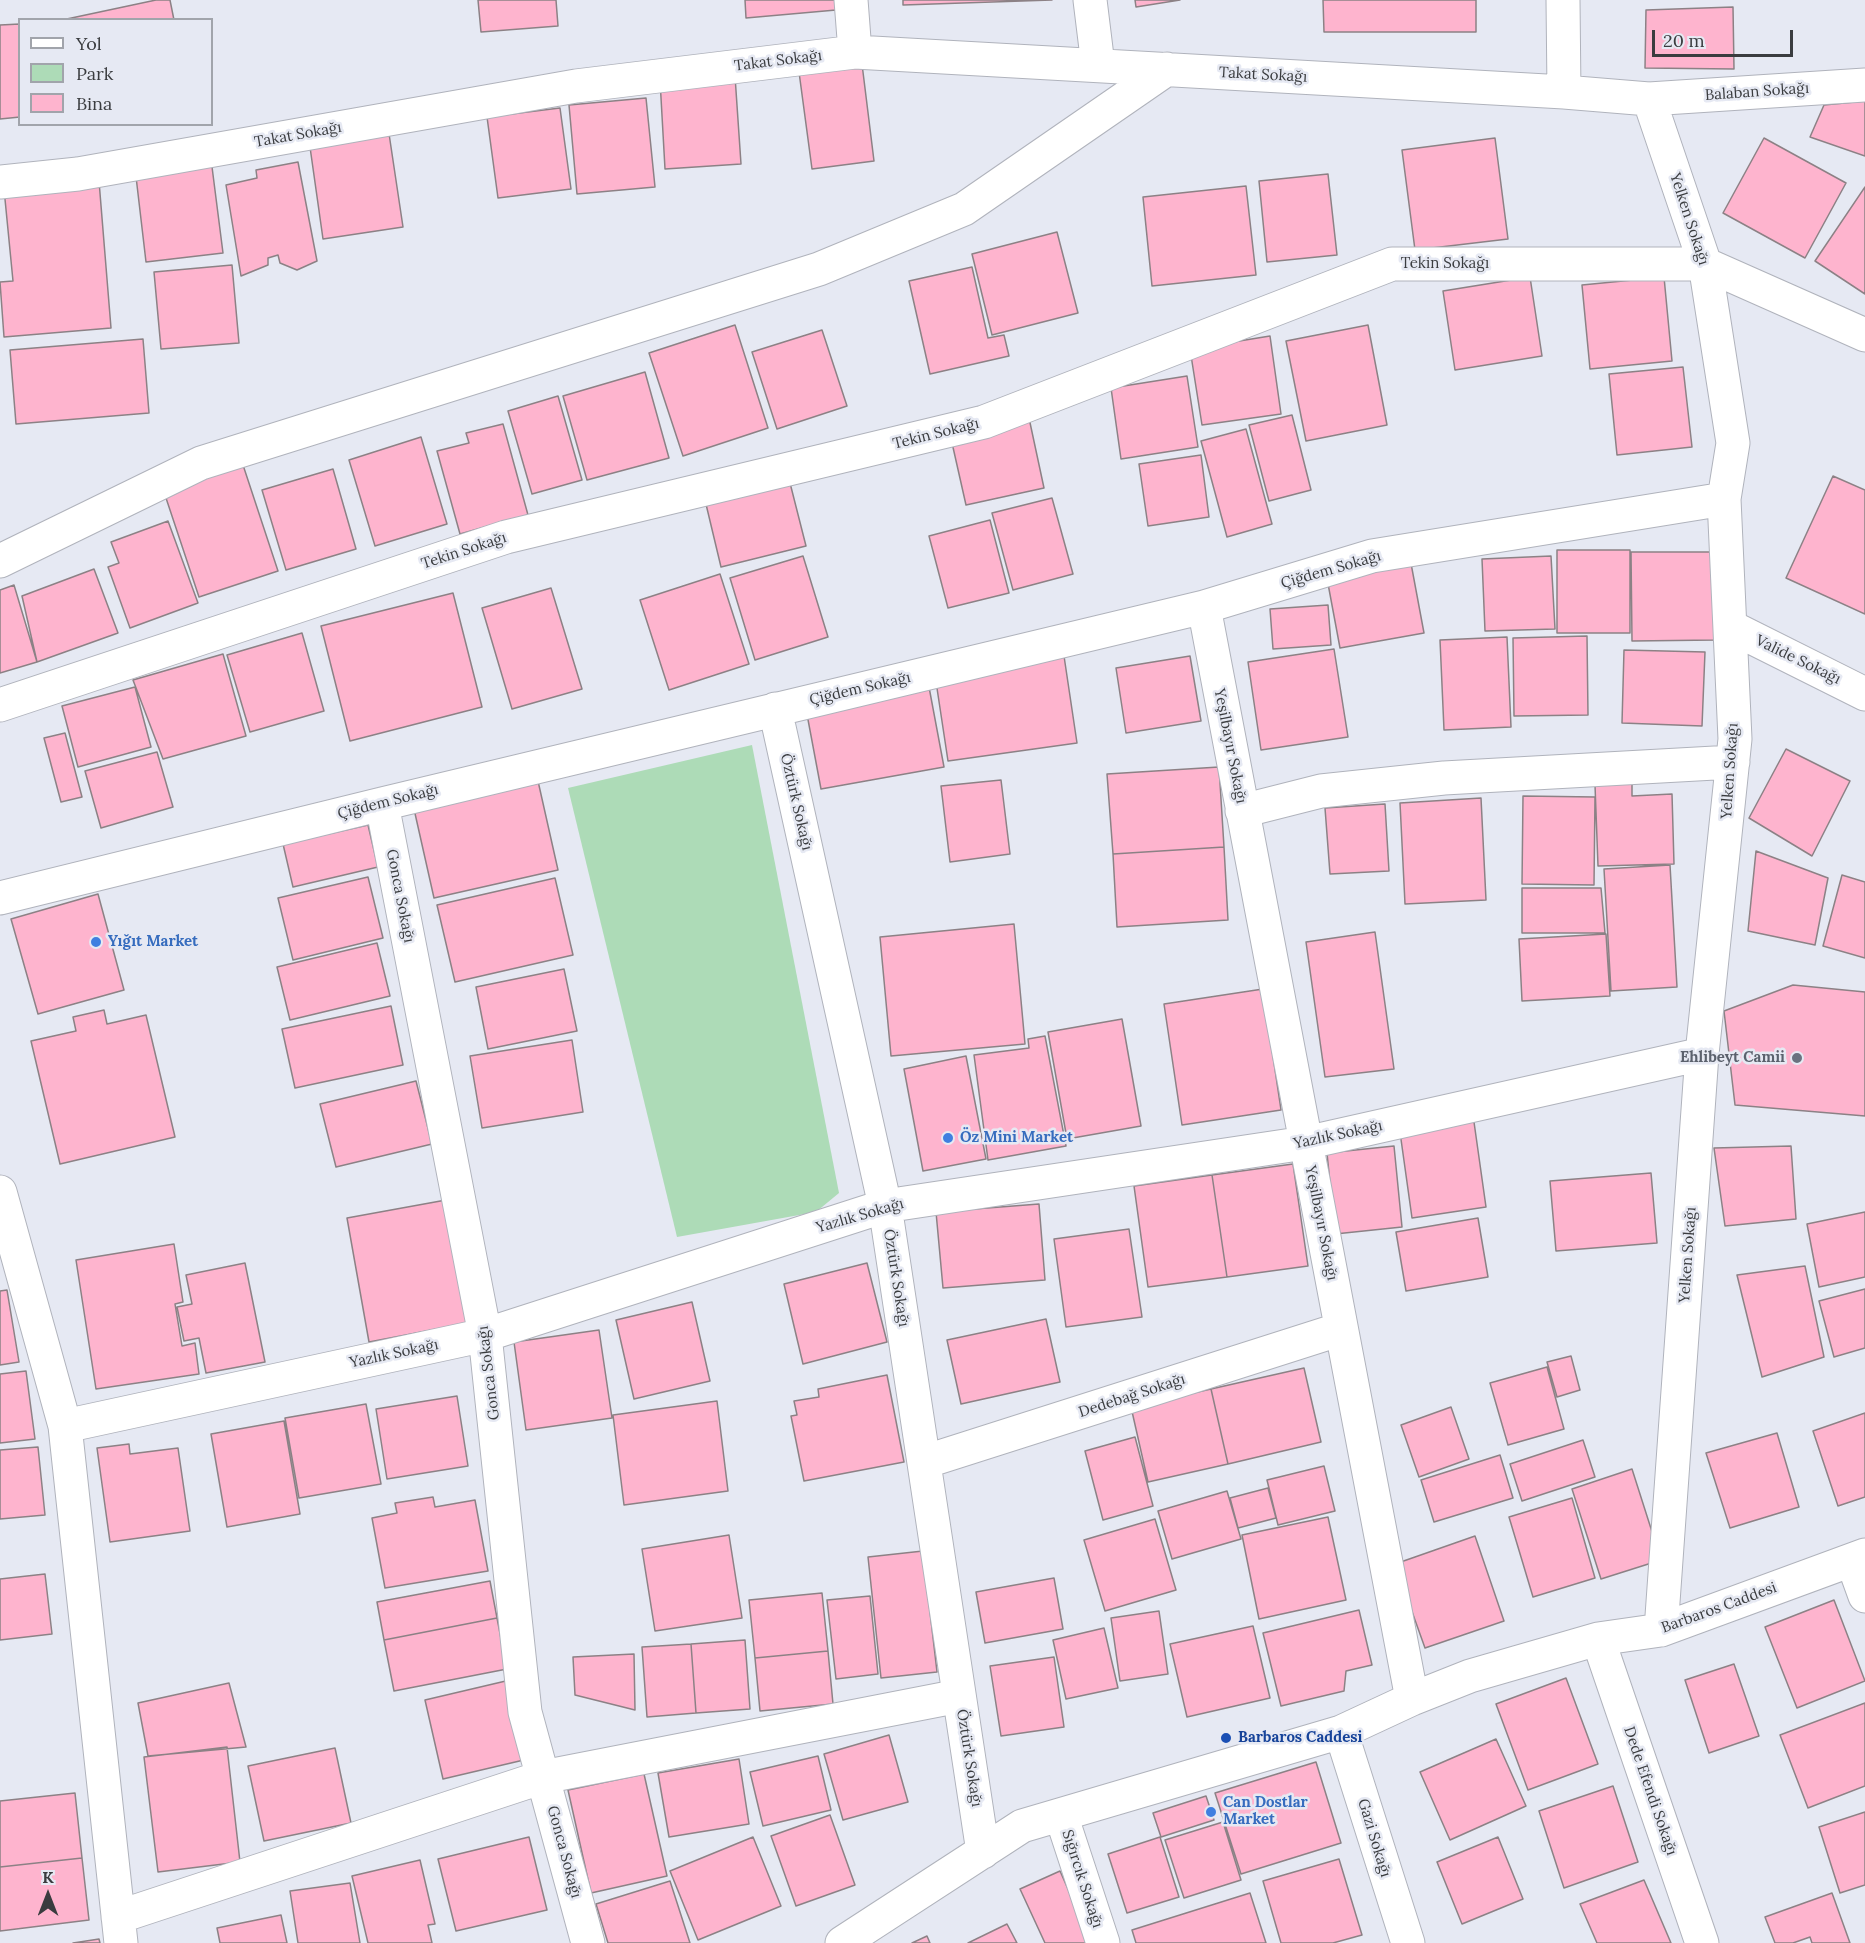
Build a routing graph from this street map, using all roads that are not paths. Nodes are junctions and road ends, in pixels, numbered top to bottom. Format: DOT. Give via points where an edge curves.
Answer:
graph roads {
  1 [pos="851,0"];
  2 [pos="1090,0"];
  3 [pos="1563,0"];
  4 [pos="855,52"];
  5 [pos="1098,65"];
  6 [pos="1167,69"];
  7 [pos="1865,85"];
  8 [pos="1564,92"];
  9 [pos="1649,99"];
  10 [pos="0,182"];
  11 [pos="1705,264"];
  12 [pos="1865,335"];
  13 [pos="1724,499"];
  14 [pos="0,561"];
  15 [pos="1203,607"];
  16 [pos="1731,627"];
  17 [pos="1865,694"];
  18 [pos="0,705"];
  19 [pos="775,709"];
  20 [pos="1733,762"];
  21 [pos="382,804"];
  22 [pos="1242,811"];
  23 [pos="0,898"];
  24 [pos="1702,1054"];
  25 [pos="1305,1143"];
  26 [pos="0,1192"];
  27 [pos="885,1206"];
  28 [pos="1341,1329"];
  29 [pos="485,1335"];
  30 [pos="65,1426"];
  31 [pos="924,1462"];
  32 [pos="1858,1558"];
  33 [pos="1865,1596"];
  34 [pos="1661,1630"];
  35 [pos="1598,1639"];
  36 [pos="959,1696"];
  37 [pos="1412,1698"];
  38 [pos="1341,1732"];
  39 [pos="543,1777"];
  40 [pos="1061,1815"];
  41 [pos="983,1852"];
  42 [pos="120,1930"];
  43 [pos="588,1943"];
  44 [pos="842,1943"];
  45 [pos="1103,1943"];
  46 [pos="1407,1943"];
  47 [pos="1702,1943"];
  1 -- 4 [label="street"];
  2 -- 5 [label="street"];
  3 -- 8 [label="street"];
  4 -- 5 [label="street, Takat Sokağı"];
  4 -- 10 [label="street, Takat Sokağı" via="576,86 78,174"];
  5 -- 6 [label="street, Takat Sokağı"];
  6 -- 8 [label="street, Takat Sokağı"];
  6 -- 14 [label="street" via="964,209 819,268 201,463"];
  7 -- 9 [label="street, Balaban Sokağı"];
  8 -- 9 [label="street"];
  9 -- 11 [label="street, Yelken Sokağı"];
  11 -- 12 [label="street, Tekin Sokağı"];
  11 -- 13 [label="street, Yelken Sokağı" via="1733,443"];
  11 -- 18 [label="street, Tekin Sokağı" via="1392,264 984,422 506,537"];
  13 -- 15 [label="street, Çiğdem Sokağı" via="1372,556"];
  13 -- 16 [label="street, Yelken Sokağı"];
  15 -- 19 [label="street, Çiğdem Sokağı"];
  15 -- 22 [label="street, Yeşilbayır Sokağı"];
  16 -- 17 [label="street, Valide Sokağı"];
  16 -- 20 [label="street, Yelken Sokağı"];
  19 -- 21 [label="street, Çiğdem Sokağı"];
  19 -- 27 [label="street, Öztürk Sokağı"];
  20 -- 22 [label="street" via="1444,778 1321,791"];
  20 -- 24 [label="street, Yelken Sokağı"];
  21 -- 23 [label="street, Çiğdem Sokağı"];
  21 -- 29 [label="street, Gonca Sokağı"];
  22 -- 25 [label="street, Yeşilbayır Sokağı"];
  24 -- 25 [label="street, Yazlık Sokağı"];
  24 -- 34 [label="street, Yelken Sokağı"];
  25 -- 27 [label="street, Yazlık Sokağı"];
  25 -- 28 [label="street, Yeşilbayır Sokağı"];
  26 -- 30 [label="street"];
  27 -- 29 [label="street, Yazlık Sokağı"];
  27 -- 31 [label="street, Öztürk Sokağı"];
  28 -- 31 [label="street, Dedebağ Sokağı"];
  28 -- 37 [label="street, Yeşilbayır Sokağı"];
  29 -- 30 [label="street, Yazlık Sokağı"];
  29 -- 39 [label="street, Gonca Sokağı" via="525,1712"];
  30 -- 42 [label="street"];
  31 -- 36 [label="street, Öztürk Sokağı"];
  32 -- 33 [label="street"];
  32 -- 34 [label="street, Barbaros Caddesi"];
  34 -- 35 [label="street, Barbaros Caddesi"];
  35 -- 37 [label="street, Barbaros Caddesi" via="1470,1676"];
  35 -- 47 [label="street, Dede Efendi Sokağı"];
  36 -- 39 [label="street"];
  36 -- 41 [label="street, Öztürk Sokağı"];
  37 -- 38 [label="street, Barbaros Caddesi"];
  38 -- 40 [label="street, Barbaros Caddesi"];
  38 -- 46 [label="street, Gazi Sokağı"];
  39 -- 42 [label="street"];
  39 -- 43 [label="street, Gonca Sokağı"];
  40 -- 41 [label="street, Barbaros Caddesi" via="1022,1826"];
  40 -- 45 [label="street, Sığırcık Sokağı"];
  41 -- 44 [label="street, Barbaros Caddesi"];
}
